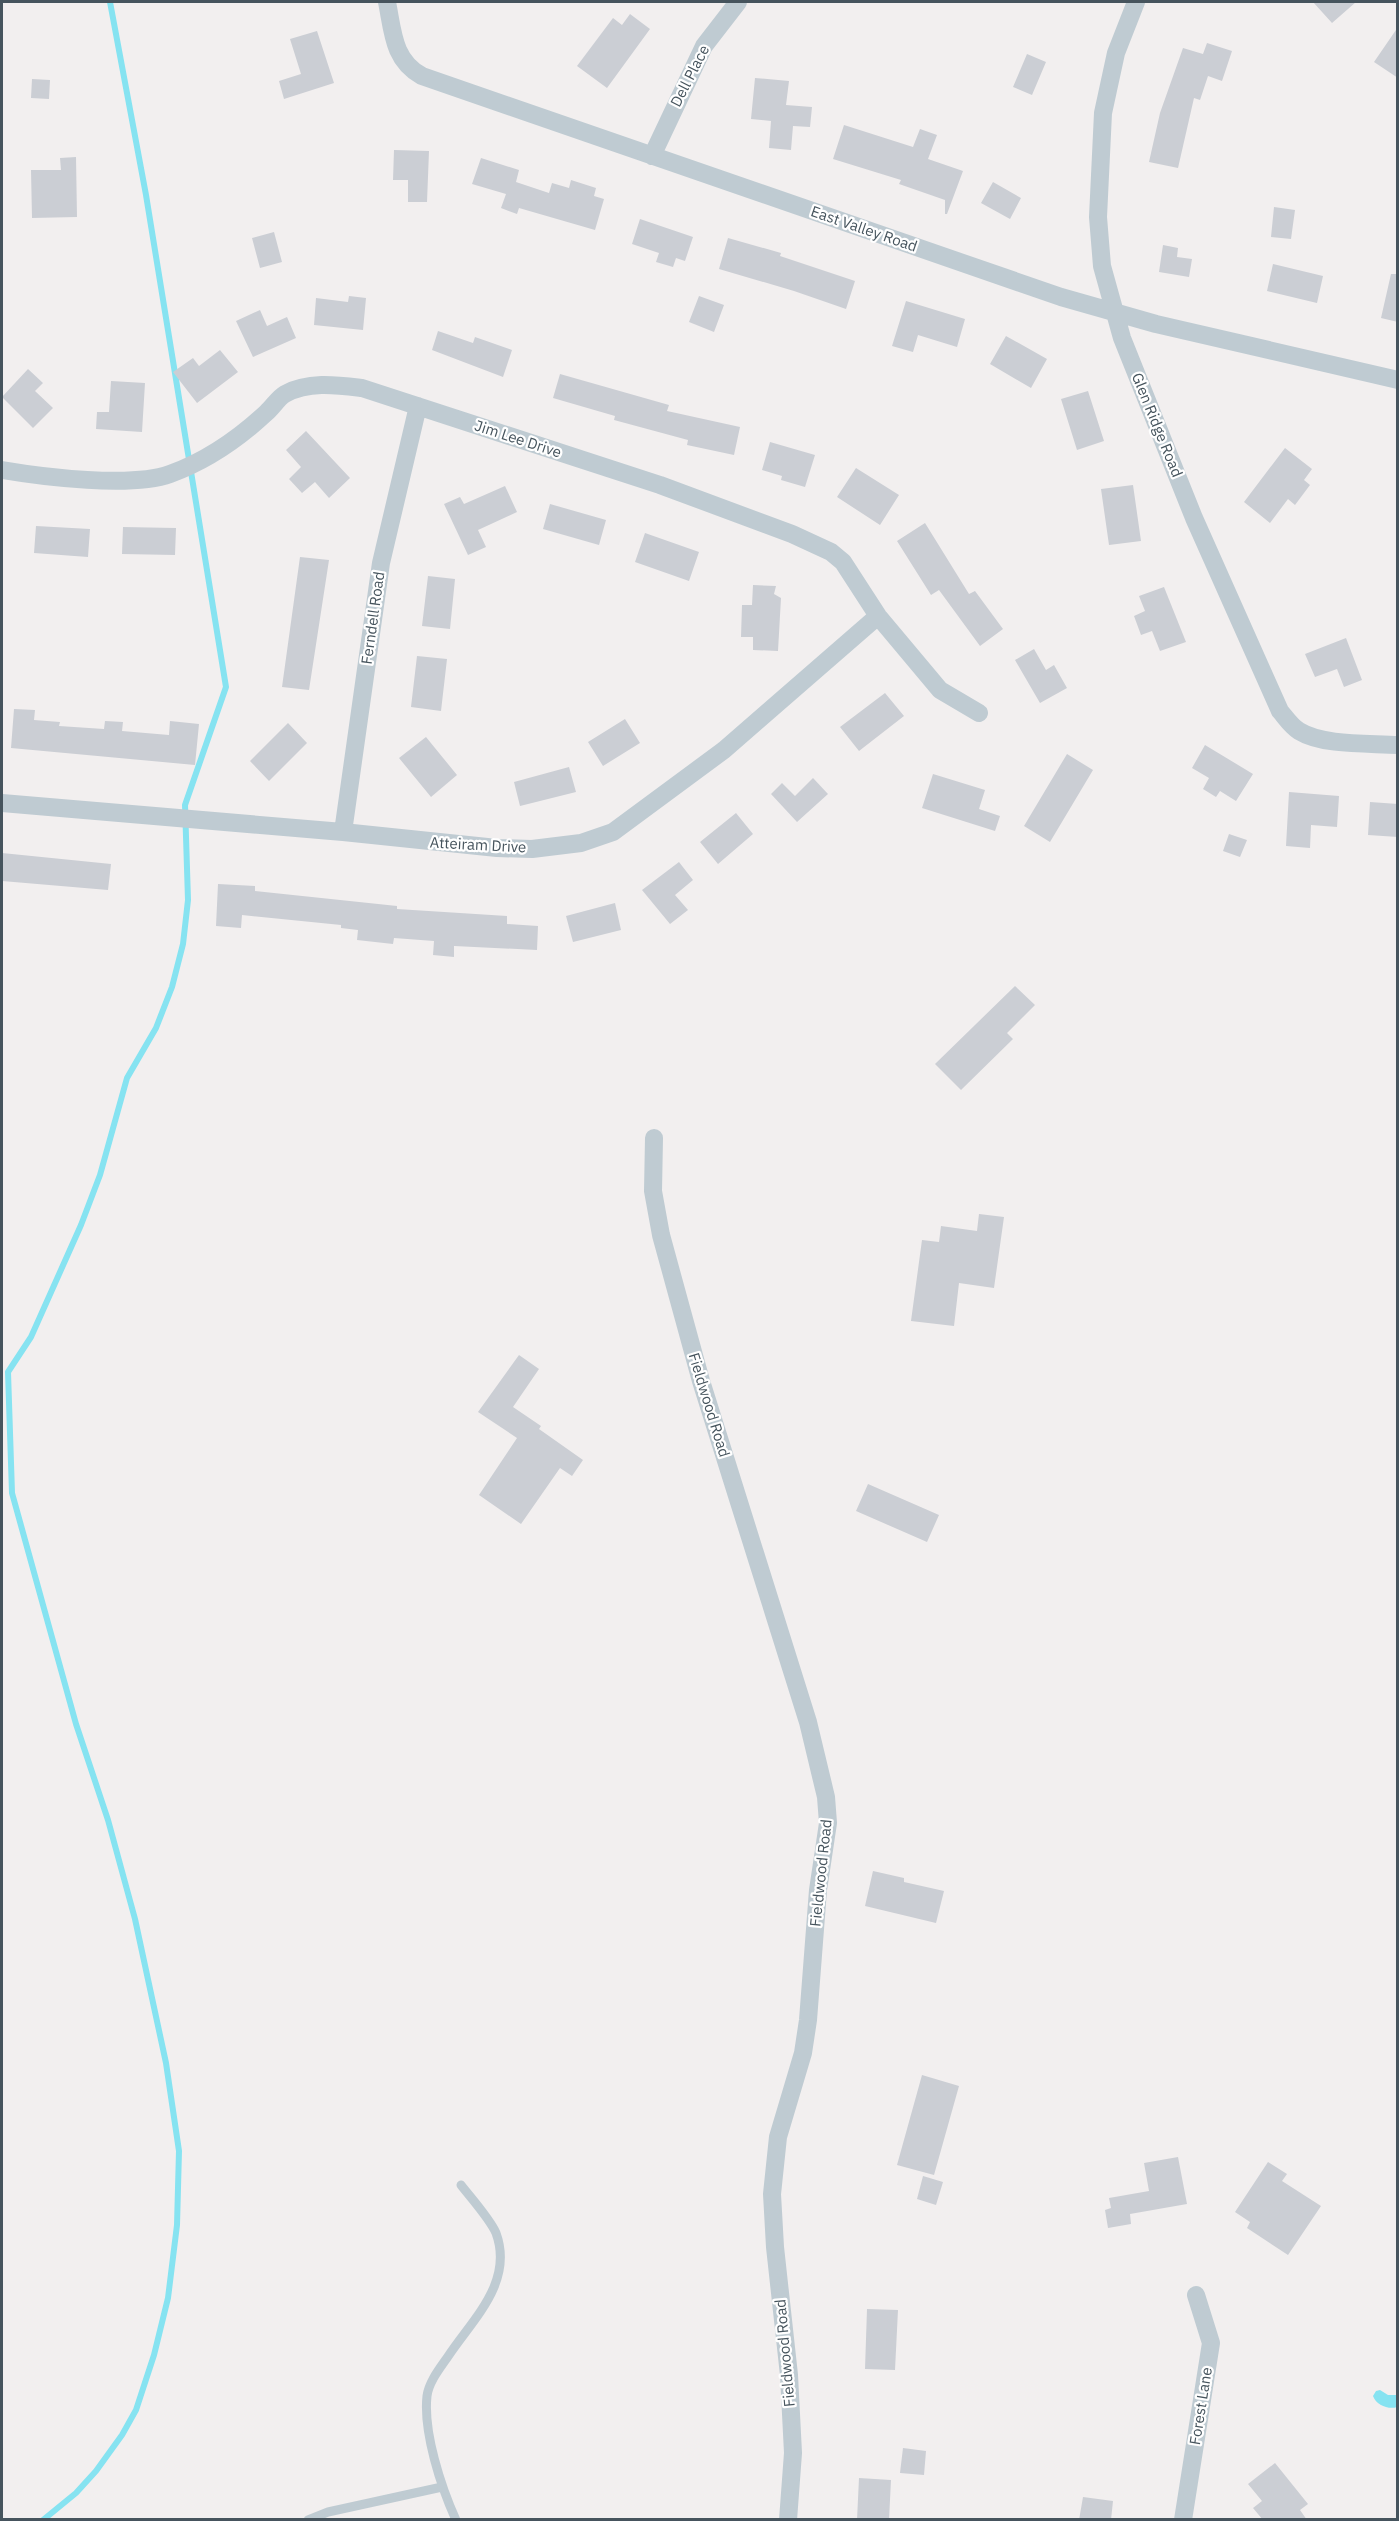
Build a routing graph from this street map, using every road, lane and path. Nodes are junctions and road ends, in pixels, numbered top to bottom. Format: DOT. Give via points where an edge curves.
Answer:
graph roads {
  1 [pos="387,2"];
  2 [pos="738,2"];
  3 [pos="1136,2"];
  4 [pos="652,156"];
  5 [pos="1115,312"];
  6 [pos="1398,380"];
  7 [pos="418,406"];
  8 [pos="2,470"];
  9 [pos="878,616"];
  10 [pos="979,713"];
  11 [pos="1398,744"];
  12 [pos="2,803"];
  13 [pos="343,832"];
  14 [pos="654,1138"];
  15 [pos="461,2185"];
  16 [pos="1196,2295"];
  17 [pos="441,2487"];
  18 [pos="308,2520"];
  19 [pos="456,2520"];
  20 [pos="788,2520"];
  21 [pos="1183,2520"];
  1 -- 4 [label="street, East Valley Road" via="394,38 408,69"];
  2 -- 4 [label="street, Dell Place" via="704,46"];
  3 -- 5 [label="street, Glen Ridge Road" via="1116,53 1102,123 1098,217 1102,266"];
  4 -- 5 [label="street, East Valley Road" via="1061,297"];
  5 -- 6 [label="street, East Valley Road"];
  5 -- 11 [label="street, Glen Ridge Road" via="1194,518 1280,711 1301,733 1318,739"];
  7 -- 8 [label="street, Jim Lee Drive" via="362,388 305,386 284,394 267,413 216,452 169,475 112,481"];
  7 -- 9 [label="street, Jim Lee Drive" via="660,485 792,534 843,562"];
  7 -- 13 [label="street, Ferndell Road" via="381,563"];
  9 -- 10 [label="street, Jim Lee Drive" via="940,690"];
  9 -- 13 [label="street, Atteiram Drive" via="724,750 613,832 581,843 532,849"];
  12 -- 13 [label="street, Atteiram Drive"];
  14 -- 20 [label="street, Fieldwood Road" via="653,1191 661,1235 701,1381 808,1722 826,1797 828,1823 818,1890 808,2020 803,2053 778,2137 772,2194 790,2386 793,2453"];
  15 -- 17 [label="lane" via="496,2233 501,2262 497,2282 481,2314 435,2376 427,2394 428,2424"];
  16 -- 21 [label="street, Forest Lane" via="1211,2343"];
  17 -- 18 [label="lane"];
  17 -- 19 [label="lane"];
}
